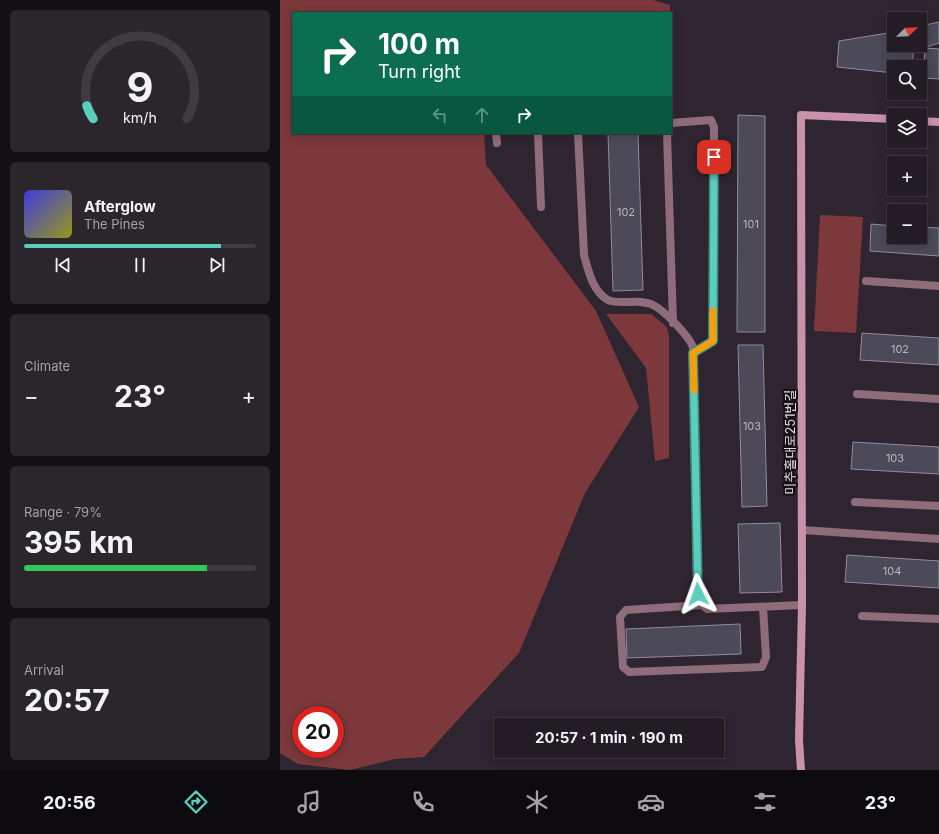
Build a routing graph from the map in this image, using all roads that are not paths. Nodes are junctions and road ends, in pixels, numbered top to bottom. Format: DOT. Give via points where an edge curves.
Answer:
graph roads {
  1 [pos="887,119"];
  2 [pos="927,121"];
  3 [pos="939,122"];
  4 [pos="672,123"];
  5 [pos="496,134"];
  6 [pos="538,134"];
  7 [pos="578,134"];
  8 [pos="667,134"];
  9 [pos="497,143"];
  10 [pos="541,206"];
  11 [pos="866,281"];
  12 [pos="939,286"];
  13 [pos="674,323"];
  14 [pos="693,353"];
  15 [pos="857,394"];
  16 [pos="939,399"];
  17 [pos="855,502"];
  18 [pos="939,506"];
  19 [pos="802,530"];
  20 [pos="939,539"];
  21 [pos="702,605"];
  22 [pos="802,605"];
  23 [pos="763,607"];
  24 [pos="862,616"];
  25 [pos="939,618"];
  26 [pos="800,770"];
  1 -- 19 [label="street, 미추홀대로251번길" via="801,115"];
  2 -- 3 [label="street"];
  4 -- 14 [label="lane" via="711,120 714,127 713,341"];
  5 -- 9 [label="lane"];
  6 -- 10 [label="lane"];
  7 -- 13 [label="lane" via="584,255 599,293 609,301 651,304"];
  8 -- 13 [label="lane"];
  11 -- 12 [label="lane"];
  13 -- 14 [label="lane" via="690,339"];
  14 -- 21 [label="lane" via="697,586 699,602"];
  15 -- 16 [label="lane"];
  17 -- 18 [label="lane"];
  19 -- 20 [label="lane"];
  19 -- 22 [label="street, 미추홀대로251번길"];
  21 -- 23 [label="lane" via="706,609"];
  21 -- 23 [label="lane" via="626,610 620,617 623,667 629,672 762,667 766,658"];
  22 -- 23 [label="lane"];
  22 -- 26 [label="street, 미추홀대로251번길"];
  24 -- 25 [label="lane"];
}
